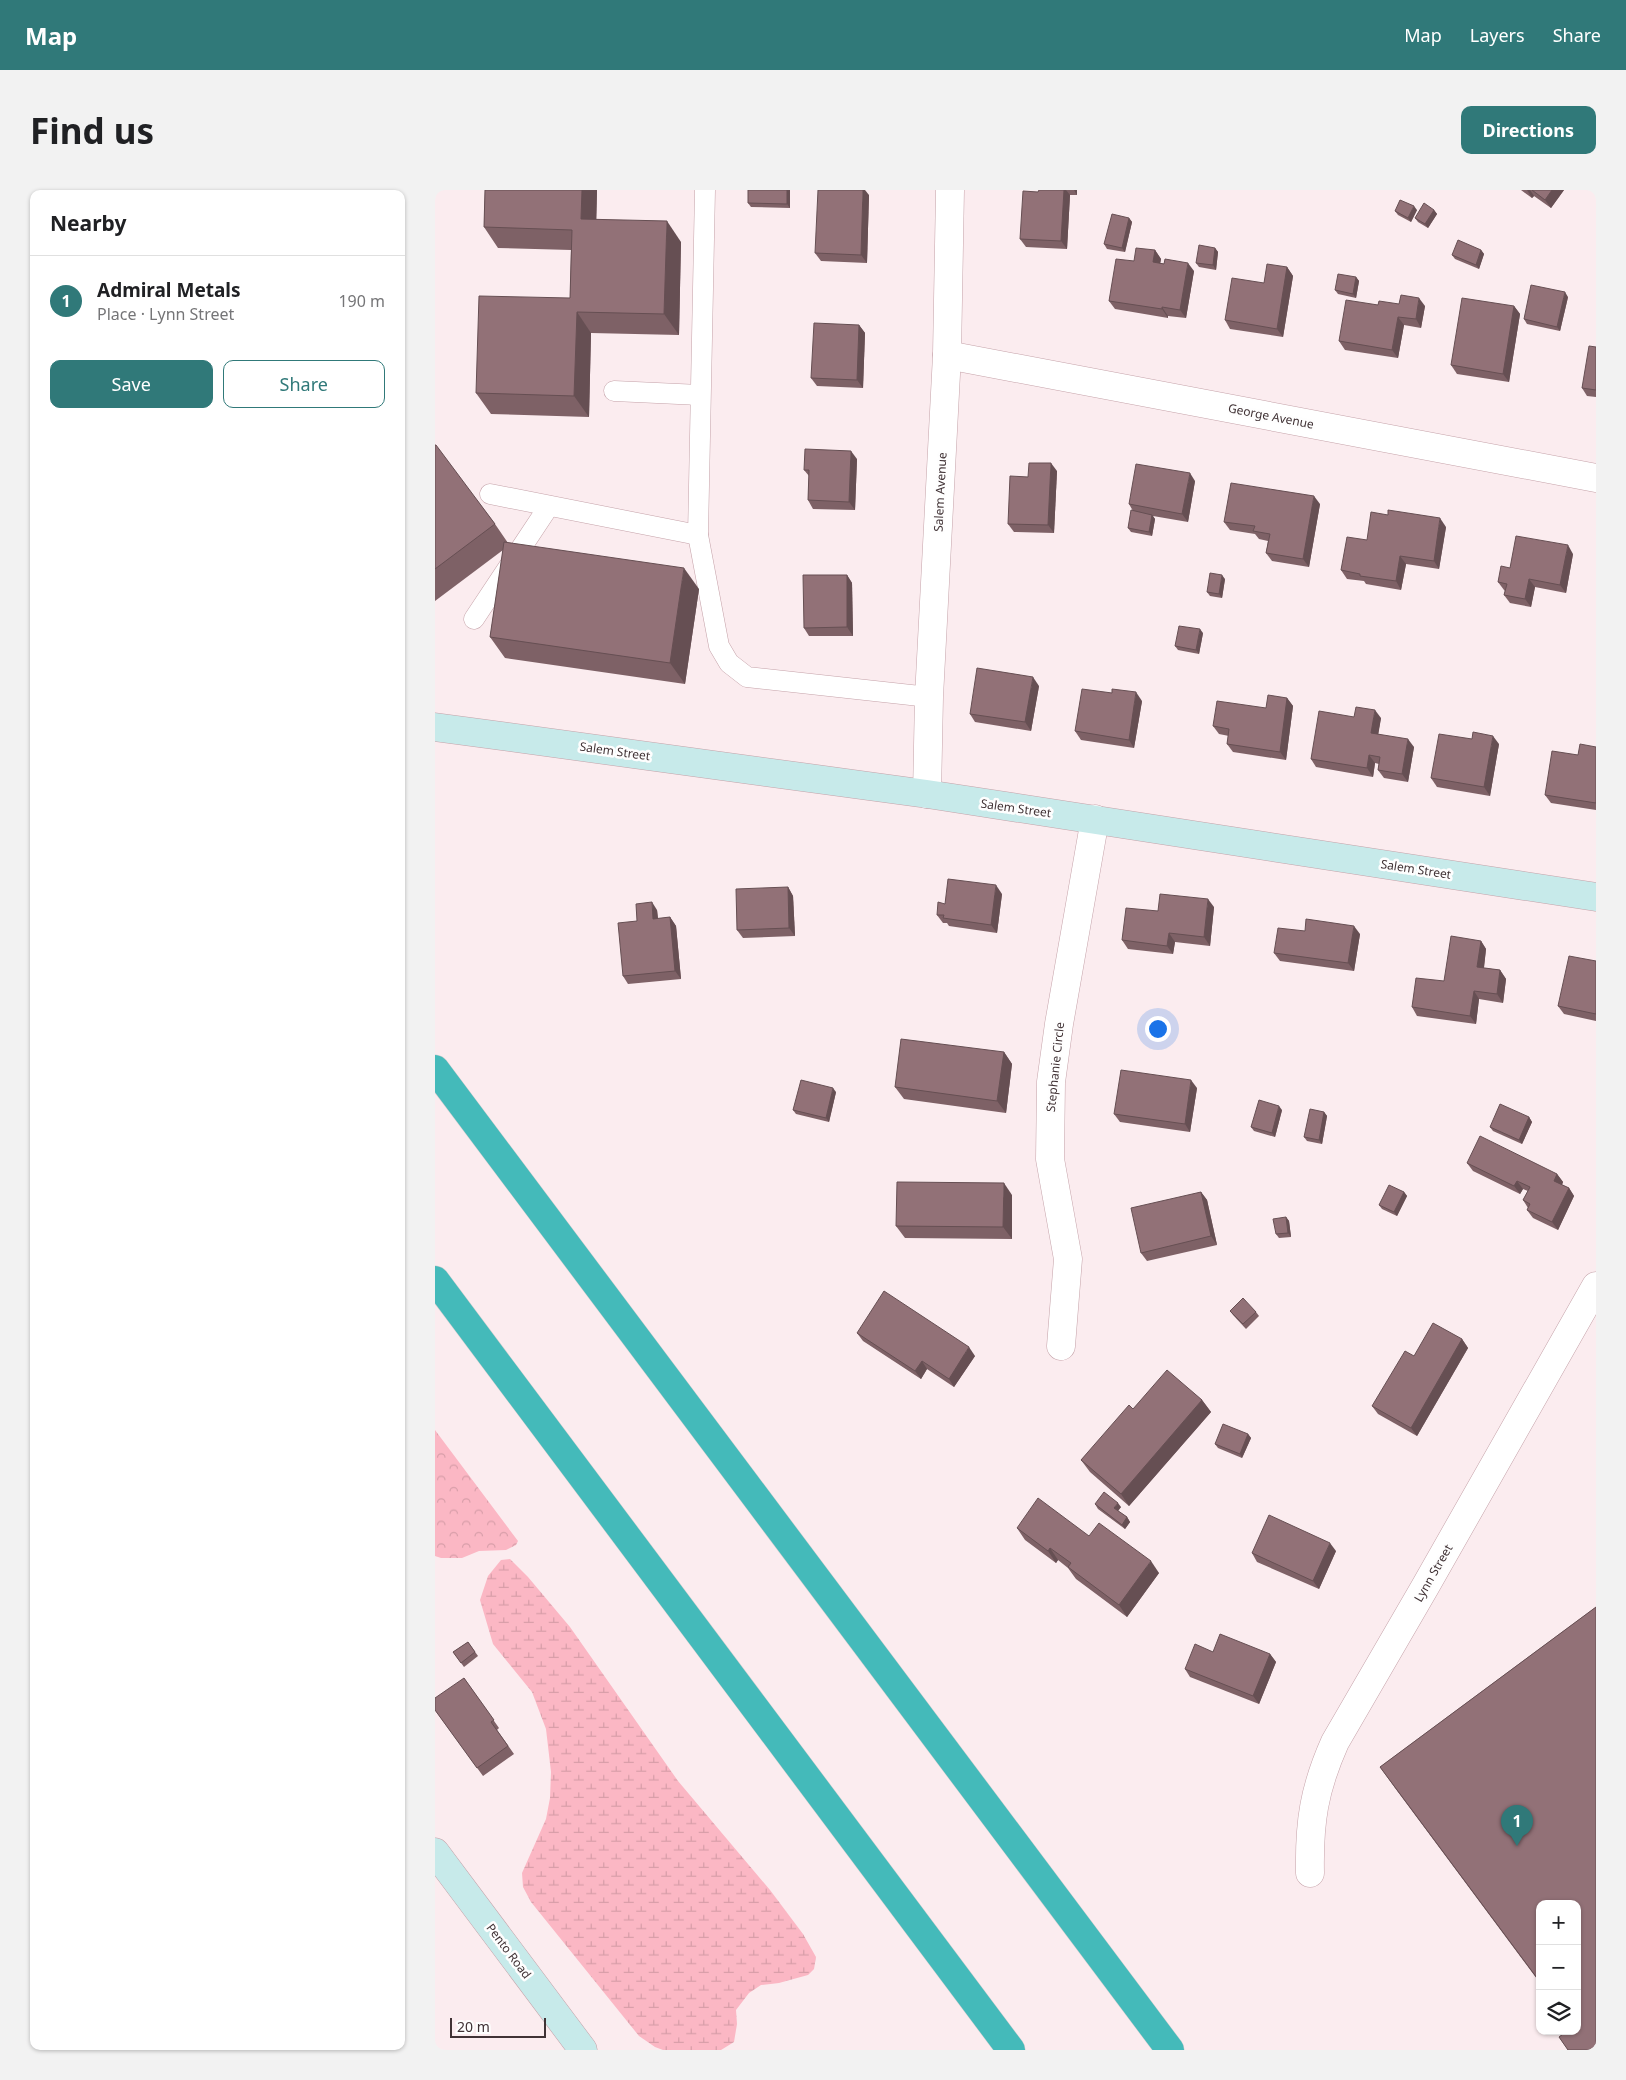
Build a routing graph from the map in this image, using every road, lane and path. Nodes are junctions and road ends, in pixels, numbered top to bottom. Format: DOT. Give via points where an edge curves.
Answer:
graph roads {
  1 [pos="705,190"];
  2 [pos="950,190"];
  3 [pos="947,355"];
  4 [pos="614,391"];
  5 [pos="700,395"];
  6 [pos="1596,478"];
  7 [pos="490,494"];
  8 [pos="549,506"];
  9 [pos="698,535"];
  10 [pos="474,619"];
  11 [pos="929,697"];
  12 [pos="435,728"];
  13 [pos="927,794"];
  14 [pos="1095,819"];
  15 [pos="1596,897"];
  16 [pos="435,1069"];
  17 [pos="435,1280"];
  18 [pos="1596,1286"];
  19 [pos="1061,1346"];
  20 [pos="435,1852"];
  21 [pos="1310,1873"];
  22 [pos="583,2050"];
  23 [pos="1011,2050"];
  24 [pos="1170,2050"];
  1 -- 5 [label="lane"];
  2 -- 3 [label="street, Salem Avenue"];
  3 -- 6 [label="street, George Avenue"];
  3 -- 11 [label="street, Salem Avenue"];
  4 -- 5 [label="lane"];
  5 -- 9 [label="lane"];
  7 -- 8 [label="lane"];
  8 -- 9 [label="lane"];
  8 -- 10 [label="lane"];
  9 -- 11 [label="lane" via="715,633 723,655 737,670 747,677 759,679"];
  11 -- 13 [label="street, Salem Avenue"];
  12 -- 13 [label="main road, Salem Street"];
  13 -- 14 [label="main road, Salem Street"];
  14 -- 15 [label="main road, Salem Street"];
  14 -- 19 [label="street, Stephanie Circle" via="1051,1082 1050,1159 1068,1259"];
  16 -- 24 [label="highway"];
  17 -- 23 [label="highway"];
  18 -- 21 [label="street, Lynn Street" via="1335,1742 1313,1807 1309,1834"];
  20 -- 22 [label="main road, Pento Road"];
}
